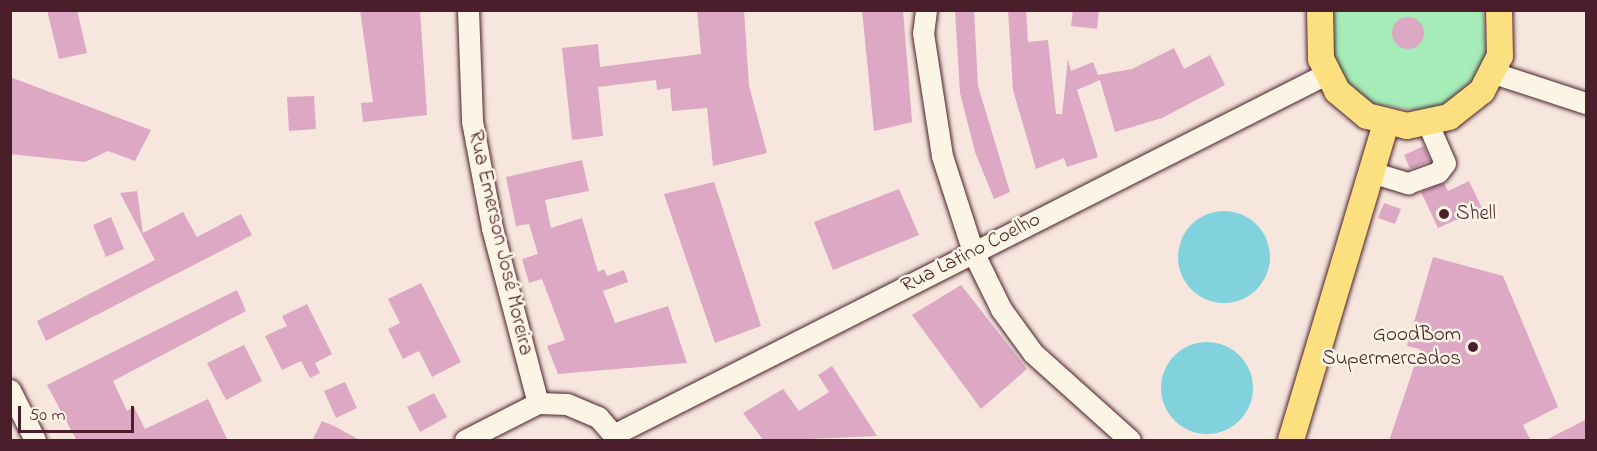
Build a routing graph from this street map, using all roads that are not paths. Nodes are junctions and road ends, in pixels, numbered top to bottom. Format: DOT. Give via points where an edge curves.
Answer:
graph roads {
  1 [pos="468,10"];
  2 [pos="926,10"];
  3 [pos="1499,10"];
  4 [pos="1320,11"];
  5 [pos="1494,73"];
  6 [pos="1326,74"];
  7 [pos="1587,103"];
  8 [pos="1386,123"];
  9 [pos="1428,124"];
  10 [pos="1371,172"];
  11 [pos="973,252"];
  12 [pos="10,390"];
  13 [pos="538,403"];
  14 [pos="618,437"];
  15 [pos="35,441"];
  16 [pos="465,441"];
  17 [pos="1130,441"];
  18 [pos="1291,441"];
  1 -- 13 [label="street, Rua Emerson José Moreira" via="472,122 492,228"];
  2 -- 11 [label="street" via="924,33 942,156"];
  3 -- 5 [label="main road" via="1502,38"];
  4 -- 6 [label="main road" via="1318,43"];
  5 -- 7 [label="street"];
  5 -- 9 [label="main road" via="1467,106"];
  6 -- 8 [label="main road" via="1350,105"];
  6 -- 11 [label="street, Rua Latino Coelho"];
  8 -- 9 [label="main road"];
  8 -- 10 [label="main road"];
  9 -- 10 [label="street" via="1445,163 1438,172 1408,183"];
  10 -- 18 [label="main road"];
  11 -- 14 [label="street, Rua Latino Coelho"];
  11 -- 17 [label="street" via="1001,309 1033,353"];
  12 -- 15 [label="street"];
  13 -- 14 [label="street" via="567,404 598,417"];
  13 -- 16 [label="street"];
}
